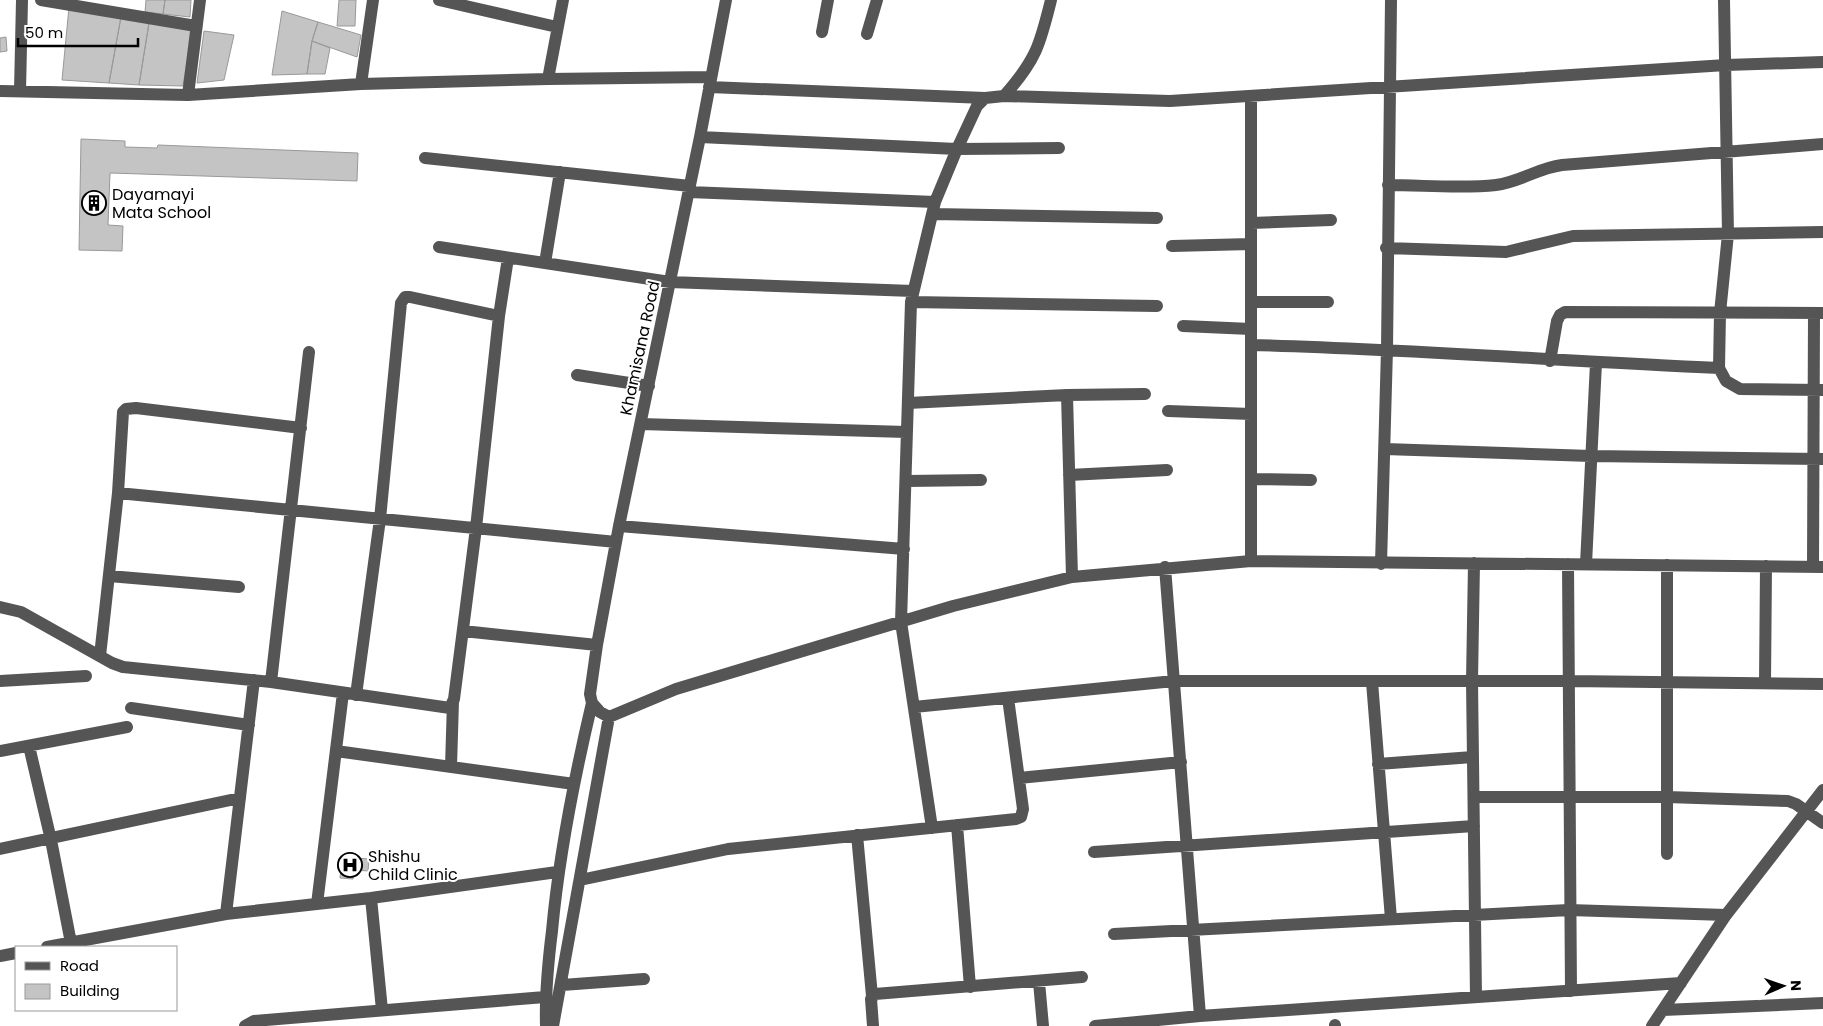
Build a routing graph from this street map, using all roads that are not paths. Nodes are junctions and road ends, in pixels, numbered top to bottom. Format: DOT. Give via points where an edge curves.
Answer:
graph roads {
  1 [pos="22,0"];
  2 [pos="41,0"];
  3 [pos="200,0"];
  4 [pos="373,0"];
  5 [pos="439,0"];
  6 [pos="563,0"];
  7 [pos="726,0"];
  8 [pos="828,0"];
  9 [pos="877,0"];
  10 [pos="1051,0"];
  11 [pos="1390,0"];
  12 [pos="1724,0"];
  13 [pos="196,26"];
  14 [pos="557,27"];
  15 [pos="822,32"];
  16 [pos="867,34"];
  17 [pos="1823,62"];
  18 [pos="1726,65"];
  19 [pos="548,79"];
  20 [pos="709,82"];
  21 [pos="361,84"];
  22 [pos="1389,86"];
  23 [pos="0,91"];
  24 [pos="20,92"];
  25 [pos="188,95"];
  26 [pos="1004,96"];
  27 [pos="985,98"];
  28 [pos="1251,98"];
  29 [pos="700,137"];
  30 [pos="1823,144"];
  31 [pos="1059,148"];
  32 [pos="957,149"];
  33 [pos="1727,151"];
  34 [pos="425,158"];
  35 [pos="560,172"];
  36 [pos="1388,185"];
  37 [pos="689,189"];
  38 [pos="933,208"];
  39 [pos="1157,218"];
  40 [pos="1331,220"];
  41 [pos="1251,222"];
  42 [pos="1823,232"];
  43 [pos="1728,234"];
  44 [pos="1251,244"];
  45 [pos="1172,246"];
  46 [pos="439,247"];
  47 [pos="1386,248"];
  48 [pos="508,258"];
  49 [pos="545,263"];
  50 [pos="670,282"];
  51 [pos="912,296"];
  52 [pos="1251,302"];
  53 [pos="1328,302"];
  54 [pos="1157,306"];
  55 [pos="1720,313"];
  56 [pos="1819,313"];
  57 [pos="499,316"];
  58 [pos="1183,326"];
  59 [pos="1251,329"];
  60 [pos="1251,345"];
  61 [pos="1387,349"];
  62 [pos="309,352"];
  63 [pos="1550,361"];
  64 [pos="1596,363"];
  65 [pos="1718,368"];
  66 [pos="577,375"];
  67 [pos="649,386"];
  68 [pos="1818,390"];
  69 [pos="1145,394"];
  70 [pos="1067,395"];
  71 [pos="908,403"];
  72 [pos="1168,411"];
  73 [pos="1251,414"];
  74 [pos="641,424"];
  75 [pos="301,428"];
  76 [pos="906,432"];
  77 [pos="1385,449"];
  78 [pos="1591,456"];
  79 [pos="1818,459"];
  80 [pos="1167,470"];
  81 [pos="1069,475"];
  82 [pos="1251,479"];
  83 [pos="981,480"];
  84 [pos="1311,480"];
  85 [pos="906,481"];
  86 [pos="118,493"];
  87 [pos="291,510"];
  88 [pos="1818,511"];
  89 [pos="380,519"];
  90 [pos="619,526"];
  91 [pos="476,528"];
  92 [pos="616,542"];
  93 [pos="904,549"];
  94 [pos="1251,562"];
  95 [pos="1474,563"];
  96 [pos="1381,564"];
  97 [pos="1568,564"];
  98 [pos="1586,564"];
  99 [pos="1668,565"];
  100 [pos="1766,566"];
  101 [pos="1818,567"];
  102 [pos="1165,568"];
  103 [pos="109,576"];
  104 [pos="1072,577"];
  105 [pos="239,587"];
  106 [pos="0,607"];
  107 [pos="901,622"];
  108 [pos="463,631"];
  109 [pos="597,645"];
  110 [pos="100,656"];
  111 [pos="86,676"];
  112 [pos="0,680"];
  113 [pos="254,680"];
  114 [pos="1174,680"];
  115 [pos="1472,681"];
  116 [pos="1569,681"];
  117 [pos="1667,681"];
  118 [pos="271,682"];
  119 [pos="1372,682"];
  120 [pos="1765,683"];
  121 [pos="1823,684"];
  122 [pos="343,693"];
  123 [pos="356,695"];
  124 [pos="454,698"];
  125 [pos="1008,698"];
  126 [pos="592,703"];
  127 [pos="914,707"];
  128 [pos="131,708"];
  129 [pos="609,716"];
  130 [pos="248,725"];
  131 [pos="127,727"];
  132 [pos="29,746"];
  133 [pos="0,750"];
  134 [pos="336,751"];
  135 [pos="1473,757"];
  136 [pos="1180,762"];
  137 [pos="1378,764"];
  138 [pos="451,767"];
  139 [pos="1019,778"];
  140 [pos="574,784"];
  141 [pos="1823,790"];
  142 [pos="1569,796"];
  143 [pos="1474,797"];
  144 [pos="1667,797"];
  145 [pos="240,798"];
  146 [pos="1806,811"];
  147 [pos="1823,823"];
  148 [pos="957,825"];
  149 [pos="1474,826"];
  150 [pos="932,828"];
  151 [pos="1384,833"];
  152 [pos="857,835"];
  153 [pos="51,840"];
  154 [pos="1187,845"];
  155 [pos="0,849"];
  156 [pos="1094,852"];
  157 [pos="1667,854"];
  158 [pos="558,872"];
  159 [pos="580,880"];
  160 [pos="371,898"];
  161 [pos="317,904"];
  162 [pos="1570,910"];
  163 [pos="226,914"];
  164 [pos="1474,915"];
  165 [pos="1726,915"];
  166 [pos="1391,919"];
  167 [pos="1194,928"];
  168 [pos="1114,934"];
  169 [pos="71,943"];
  170 [pos="53,946"];
  171 [pos="15,953"];
  172 [pos="0,956"];
  173 [pos="1082,977"];
  174 [pos="644,979"];
  175 [pos="1039,982"];
  176 [pos="1681,983"];
  177 [pos="562,985"];
  178 [pos="970,987"];
  179 [pos="1571,991"];
  180 [pos="872,996"];
  181 [pos="545,997"];
  182 [pos="1476,997"];
  183 [pos="1823,1003"];
  184 [pos="382,1010"];
  185 [pos="1663,1010"];
  186 [pos="1200,1016"];
  187 [pos="1228,1020"];
  188 [pos="245,1026"];
  189 [pos="546,1026"];
  190 [pos="553,1026"];
  191 [pos="873,1026"];
  192 [pos="1043,1026"];
  193 [pos="1095,1026"];
  194 [pos="1652,1026"];
  1 -- 24 [label="street"];
  2 -- 13 [label="street"];
  3 -- 13 [label="street"];
  4 -- 21 [label="street"];
  5 -- 14 [label="street"];
  6 -- 14 [label="street"];
  7 -- 20 [label="street, Khamisana Road"];
  8 -- 15 [label="street"];
  9 -- 16 [label="street"];
  10 -- 26 [label="street" via="1034,57"];
  11 -- 22 [label="street"];
  12 -- 18 [label="street"];
  13 -- 25 [label="street"];
  14 -- 19 [label="street"];
  17 -- 18 [label="street"];
  18 -- 22 [label="street"];
  18 -- 33 [label="street"];
  19 -- 20 [label="street"];
  19 -- 21 [label="street"];
  20 -- 27 [label="street"];
  20 -- 29 [label="street, Khamisana Road"];
  21 -- 25 [label="street"];
  22 -- 28 [label="street"];
  22 -- 36 [label="street"];
  23 -- 24 [label="street"];
  24 -- 25 [label="street"];
  26 -- 27 [label="street"];
  26 -- 28 [label="street" via="1147,102"];
  27 -- 32 [label="street" via="977,106"];
  28 -- 41 [label="street"];
  29 -- 32 [label="street"];
  29 -- 37 [label="street, Khamisana Road"];
  30 -- 33 [label="street"];
  31 -- 32 [label="street"];
  32 -- 38 [label="street"];
  33 -- 36 [label="street" via="1562,165 1542,168 1514,181 1495,185"];
  33 -- 43 [label="street"];
  34 -- 35 [label="street"];
  35 -- 37 [label="street"];
  35 -- 49 [label="street"];
  36 -- 47 [label="street"];
  37 -- 38 [label="street"];
  37 -- 50 [label="street, Khamisana Road"];
  38 -- 39 [label="street"];
  38 -- 51 [label="street"];
  40 -- 41 [label="street"];
  41 -- 44 [label="street"];
  42 -- 43 [label="street"];
  43 -- 47 [label="street" via="1573,236 1506,252"];
  43 -- 55 [label="street"];
  44 -- 45 [label="street"];
  44 -- 52 [label="street"];
  46 -- 48 [label="street"];
  47 -- 61 [label="street"];
  48 -- 49 [label="street"];
  48 -- 57 [label="street"];
  49 -- 50 [label="street"];
  50 -- 51 [label="street"];
  50 -- 67 [label="street, Khamisana Road"];
  51 -- 54 [label="street"];
  51 -- 71 [label="street"];
  52 -- 53 [label="street"];
  52 -- 59 [label="street"];
  55 -- 56 [label="street"];
  55 -- 63 [label="street" via="1565,312 1557,320"];
  55 -- 65 [label="street"];
  56 -- 68 [label="street"];
  57 -- 89 [label="street" via="410,297 402,300"];
  57 -- 91 [label="street"];
  58 -- 59 [label="street"];
  59 -- 60 [label="street"];
  60 -- 61 [label="street"];
  60 -- 73 [label="street"];
  61 -- 63 [label="street"];
  61 -- 77 [label="street"];
  62 -- 75 [label="street"];
  63 -- 64 [label="street"];
  64 -- 65 [label="street"];
  64 -- 78 [label="street"];
  65 -- 68 [label="street" via="1726,381 1740,389"];
  66 -- 67 [label="street"];
  67 -- 74 [label="street, Khamisana Road"];
  68 -- 79 [label="street"];
  69 -- 70 [label="street"];
  70 -- 71 [label="street"];
  70 -- 81 [label="street"];
  71 -- 76 [label="street"];
  72 -- 73 [label="street"];
  73 -- 82 [label="street"];
  74 -- 76 [label="street"];
  74 -- 90 [label="street, Khamisana Road"];
  75 -- 86 [label="street" via="126,409 122,416"];
  75 -- 87 [label="street"];
  76 -- 85 [label="street"];
  77 -- 78 [label="street"];
  77 -- 96 [label="street"];
  78 -- 79 [label="street"];
  78 -- 98 [label="street"];
  79 -- 88 [label="street"];
  80 -- 81 [label="street"];
  81 -- 104 [label="street"];
  82 -- 84 [label="street"];
  82 -- 94 [label="street"];
  83 -- 85 [label="street"];
  85 -- 93 [label="street"];
  86 -- 87 [label="street"];
  86 -- 103 [label="street"];
  87 -- 89 [label="street"];
  87 -- 118 [label="street"];
  88 -- 101 [label="street"];
  89 -- 91 [label="street"];
  89 -- 123 [label="street"];
  90 -- 92 [label="street, Khamisana Road"];
  90 -- 93 [label="street"];
  91 -- 92 [label="street"];
  91 -- 108 [label="street"];
  92 -- 109 [label="street, Khamisana Road"];
  93 -- 107 [label="street"];
  94 -- 96 [label="street"];
  94 -- 102 [label="street"];
  95 -- 96 [label="street"];
  95 -- 97 [label="street"];
  95 -- 115 [label="street"];
  97 -- 98 [label="street"];
  97 -- 116 [label="street"];
  98 -- 99 [label="street"];
  99 -- 100 [label="street"];
  99 -- 117 [label="street"];
  100 -- 101 [label="street"];
  100 -- 120 [label="street"];
  102 -- 104 [label="street"];
  102 -- 114 [label="street"];
  103 -- 105 [label="street"];
  103 -- 110 [label="street"];
  104 -- 107 [label="street"];
  106 -- 110 [label="street" via="21,612"];
  107 -- 127 [label="street"];
  107 -- 129 [label="street" via="676,689"];
  108 -- 109 [label="street"];
  108 -- 124 [label="street"];
  109 -- 126 [label="street, Khamisana Road" via="590,694"];
  110 -- 113 [label="street" via="123,667"];
  111 -- 112 [label="street"];
  113 -- 118 [label="street"];
  113 -- 130 [label="street"];
  114 -- 119 [label="street"];
  114 -- 125 [label="street"];
  114 -- 136 [label="street"];
  115 -- 116 [label="street"];
  115 -- 119 [label="street"];
  115 -- 135 [label="street"];
  116 -- 117 [label="street"];
  116 -- 142 [label="street"];
  117 -- 120 [label="street"];
  117 -- 144 [label="street"];
  118 -- 122 [label="street"];
  119 -- 137 [label="street"];
  120 -- 121 [label="street"];
  122 -- 123 [label="street"];
  122 -- 134 [label="street"];
  123 -- 124 [label="street" via="445,709 452,706"];
  124 -- 138 [label="street"];
  125 -- 127 [label="street"];
  125 -- 139 [label="street"];
  126 -- 129 [label="street"];
  126 -- 140 [label="street, Khamisana Road"];
  127 -- 150 [label="street"];
  128 -- 130 [label="street"];
  129 -- 159 [label="street"];
  130 -- 145 [label="street"];
  131 -- 132 [label="street"];
  132 -- 133 [label="street"];
  132 -- 153 [label="street"];
  134 -- 138 [label="street"];
  134 -- 161 [label="street"];
  135 -- 137 [label="street"];
  135 -- 143 [label="street"];
  136 -- 139 [label="street"];
  136 -- 154 [label="street"];
  137 -- 151 [label="street"];
  138 -- 140 [label="street"];
  139 -- 148 [label="street" via="1021,817"];
  140 -- 158 [label="street, Khamisana Road"];
  141 -- 146 [label="street"];
  142 -- 143 [label="street"];
  142 -- 144 [label="street"];
  142 -- 162 [label="street"];
  143 -- 149 [label="street"];
  144 -- 146 [label="street" via="1788,801"];
  144 -- 157 [label="street"];
  145 -- 153 [label="street"];
  145 -- 163 [label="street"];
  146 -- 147 [label="street"];
  146 -- 165 [label="street"];
  148 -- 150 [label="street"];
  148 -- 178 [label="street"];
  149 -- 151 [label="street"];
  149 -- 164 [label="street"];
  150 -- 152 [label="street"];
  151 -- 154 [label="street"];
  151 -- 166 [label="street"];
  152 -- 159 [label="street" via="728,849"];
  152 -- 180 [label="street"];
  153 -- 155 [label="street"];
  153 -- 169 [label="street"];
  154 -- 156 [label="street"];
  154 -- 167 [label="street"];
  158 -- 160 [label="street"];
  158 -- 181 [label="street, Khamisana Road"];
  159 -- 177 [label="street"];
  160 -- 161 [label="street"];
  160 -- 184 [label="street"];
  161 -- 163 [label="street"];
  162 -- 164 [label="street"];
  162 -- 165 [label="street"];
  162 -- 179 [label="street"];
  163 -- 169 [label="street"];
  164 -- 166 [label="street"];
  164 -- 182 [label="street"];
  165 -- 176 [label="street"];
  166 -- 167 [label="street"];
  167 -- 168 [label="street"];
  167 -- 186 [label="street"];
  169 -- 170 [label="street"];
  171 -- 172 [label="street"];
  173 -- 175 [label="street"];
  174 -- 177 [label="street"];
  175 -- 178 [label="street"];
  175 -- 192 [label="street"];
  176 -- 179 [label="street"];
  176 -- 185 [label="street"];
  177 -- 190 [label="street"];
  178 -- 180 [label="street"];
  179 -- 182 [label="street"];
  180 -- 191 [label="street"];
  181 -- 184 [label="street"];
  181 -- 189 [label="street, Khamisana Road"];
  182 -- 187 [label="street"];
  183 -- 185 [label="street"];
  184 -- 188 [label="street" via="254,1021"];
  185 -- 194 [label="street"];
  186 -- 187 [label="street"];
  186 -- 193 [label="street"];
}
